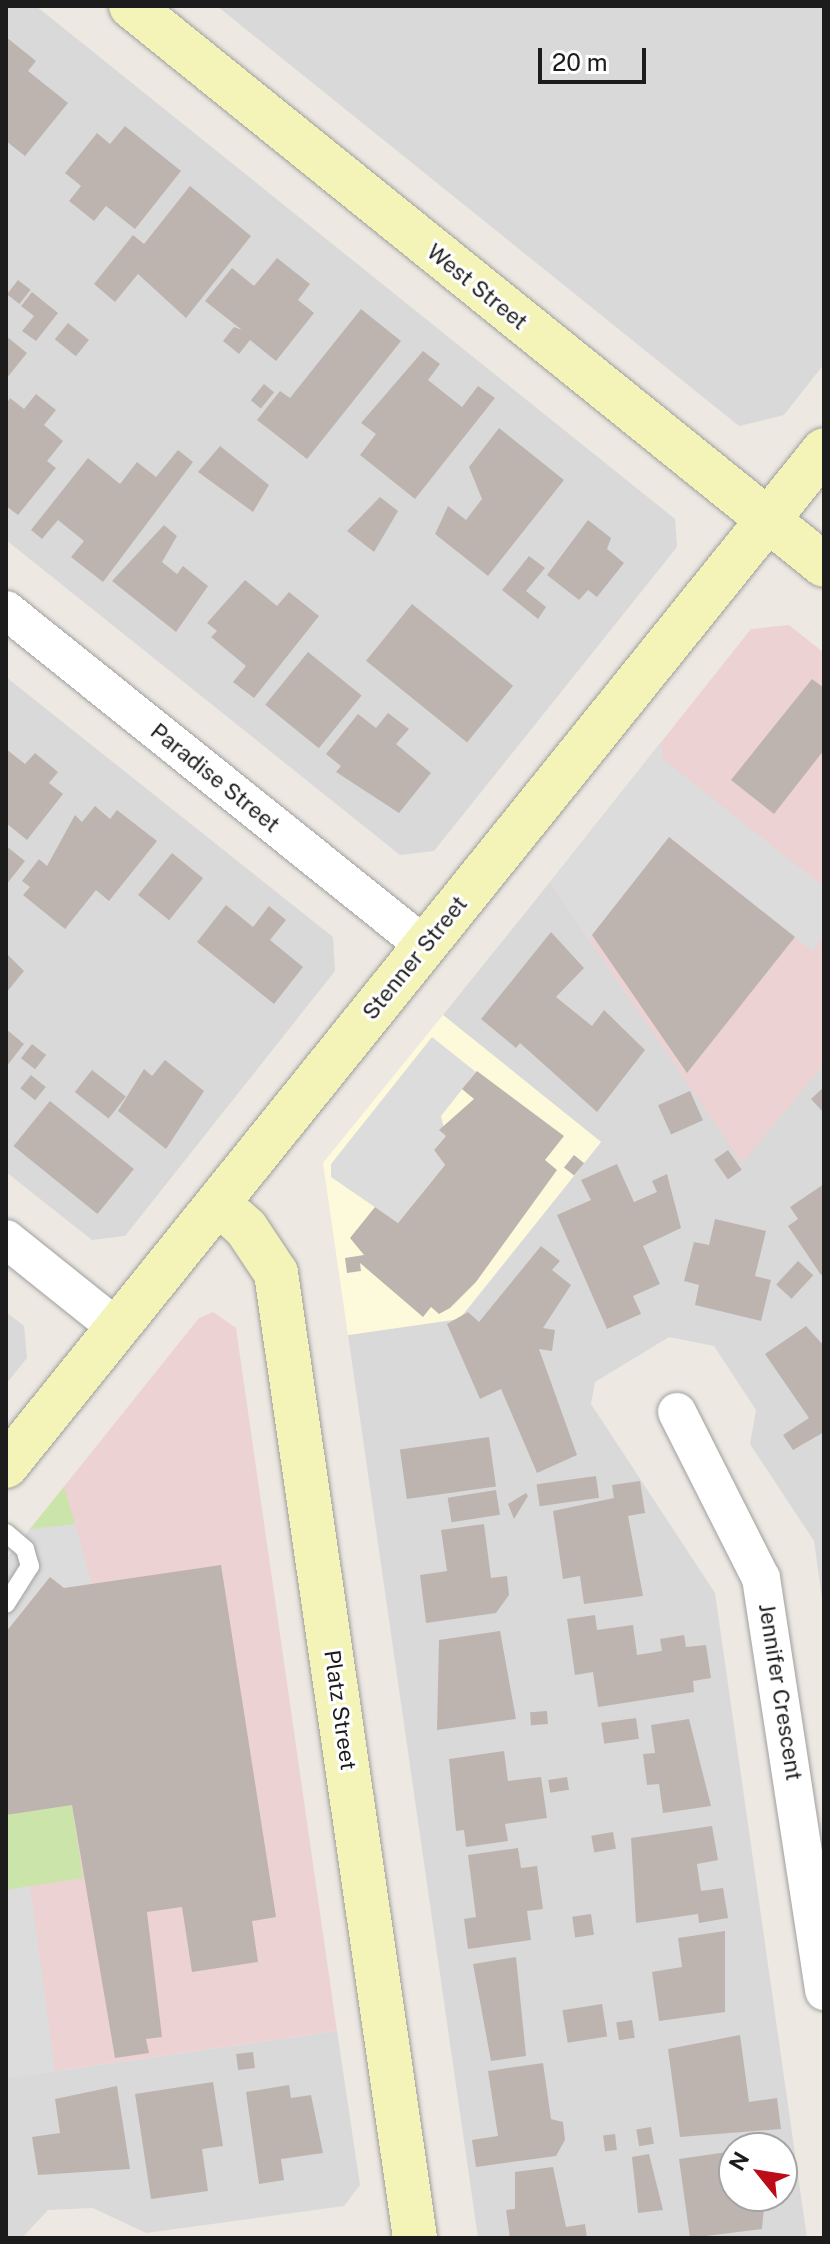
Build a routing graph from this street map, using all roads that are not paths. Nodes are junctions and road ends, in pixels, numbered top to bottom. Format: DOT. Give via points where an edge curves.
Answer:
graph roads {
  1 [pos="131,6"];
  2 [pos="824,450"];
  3 [pos="767,520"];
  4 [pos="824,565"];
  5 [pos="6,610"];
  6 [pos="425,946"];
  7 [pos="218,1203"];
  8 [pos="6,1239"];
  9 [pos="117,1328"];
  10 [pos="677,1412"];
  11 [pos="6,1466"];
  12 [pos="6,1533"];
  13 [pos="6,1604"];
  14 [pos="824,1991"];
  15 [pos="411,2237"];
  1 -- 3 [label="main road, West Street"];
  2 -- 3 [label="main road, Stenner Street"];
  3 -- 4 [label="main road, West Street"];
  3 -- 6 [label="main road, Stenner Street"];
  5 -- 6 [label="street, Paradise Street"];
  6 -- 7 [label="main road, Stenner Street"];
  7 -- 9 [label="main road, Stenner Street"];
  7 -- 15 [label="main road, Platz Street" via="276,1273"];
  8 -- 9 [label="street"];
  9 -- 11 [label="main road, Stenner Street"];
  10 -- 14 [label="street, Jennifer Crescent" via="761,1578"];
  12 -- 13 [label="lane" via="25,1549 30,1566"];
}
